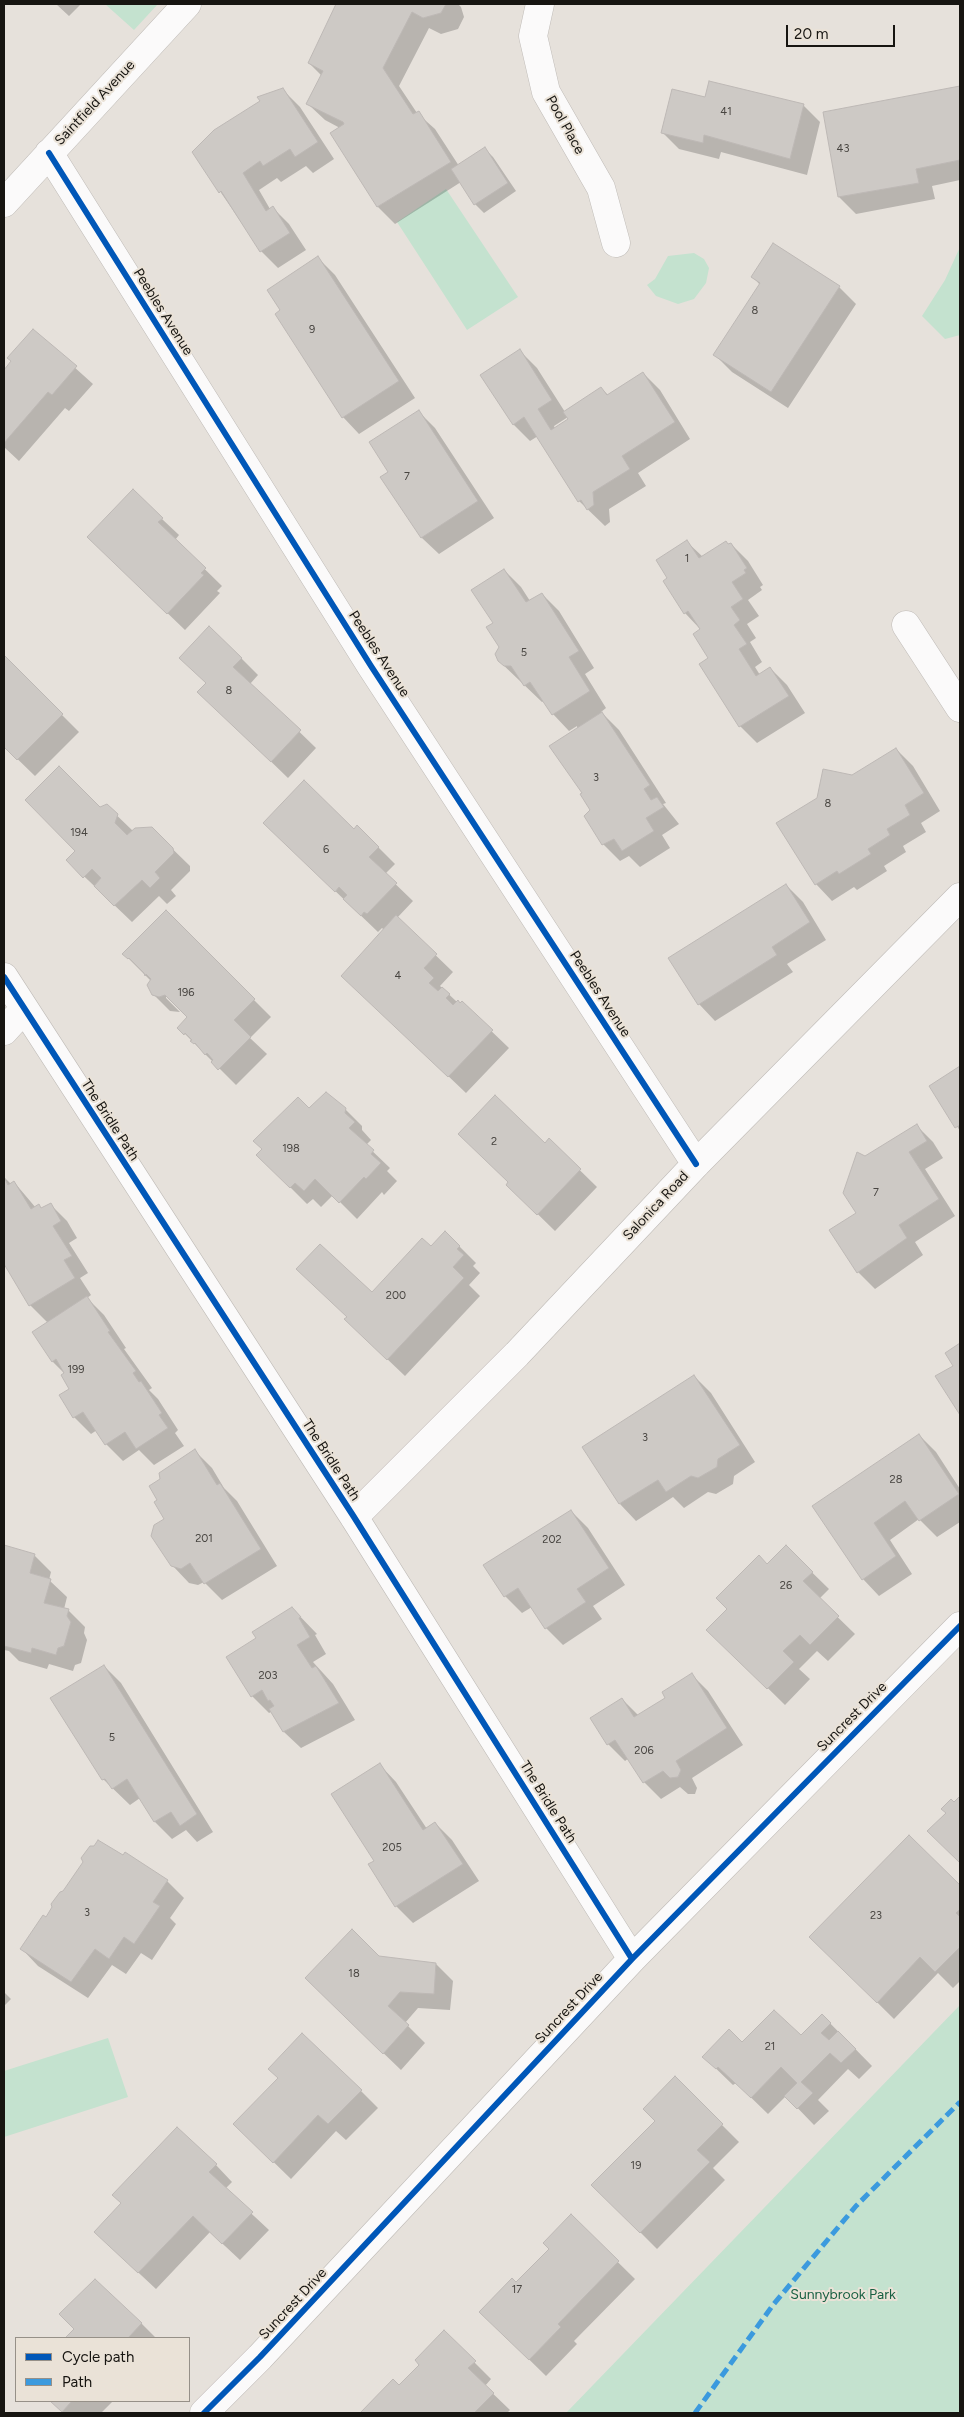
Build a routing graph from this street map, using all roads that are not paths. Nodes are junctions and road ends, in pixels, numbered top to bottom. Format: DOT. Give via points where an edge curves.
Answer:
graph roads {
  1 [pos="187,4"];
  2 [pos="540,4"];
  3 [pos="49,152"];
  4 [pos="4,203"];
  5 [pos="616,243"];
  6 [pos="906,624"];
  7 [pos="960,708"];
  8 [pos="960,897"];
  9 [pos="4,977"];
  10 [pos="23,1010"];
  11 [pos="4,1030"];
  12 [pos="696,1164"];
  13 [pos="354,1517"];
  14 [pos="960,1626"];
  15 [pos="632,1959"];
  16 [pos="204,2413"];
  1 -- 3 [label="street, Saintfield Avenue"];
  2 -- 5 [label="street, Pool Place" via="533,36 546,92 601,188"];
  3 -- 4 [label="street, Saintfield Avenue"];
  3 -- 12 [label="street, Peebles Avenue" via="371,666"];
  6 -- 7 [label="street"];
  8 -- 12 [label="street, Salonica Road"];
  9 -- 10 [label="street, The Bridle Path"];
  10 -- 11 [label="street"];
  10 -- 13 [label="street, The Bridle Path"];
  12 -- 13 [label="street, Salonica Road" via="517,1354"];
  13 -- 15 [label="street, The Bridle Path"];
  14 -- 15 [label="street, Suncrest Drive"];
  15 -- 16 [label="street, Suncrest Drive"];
}
